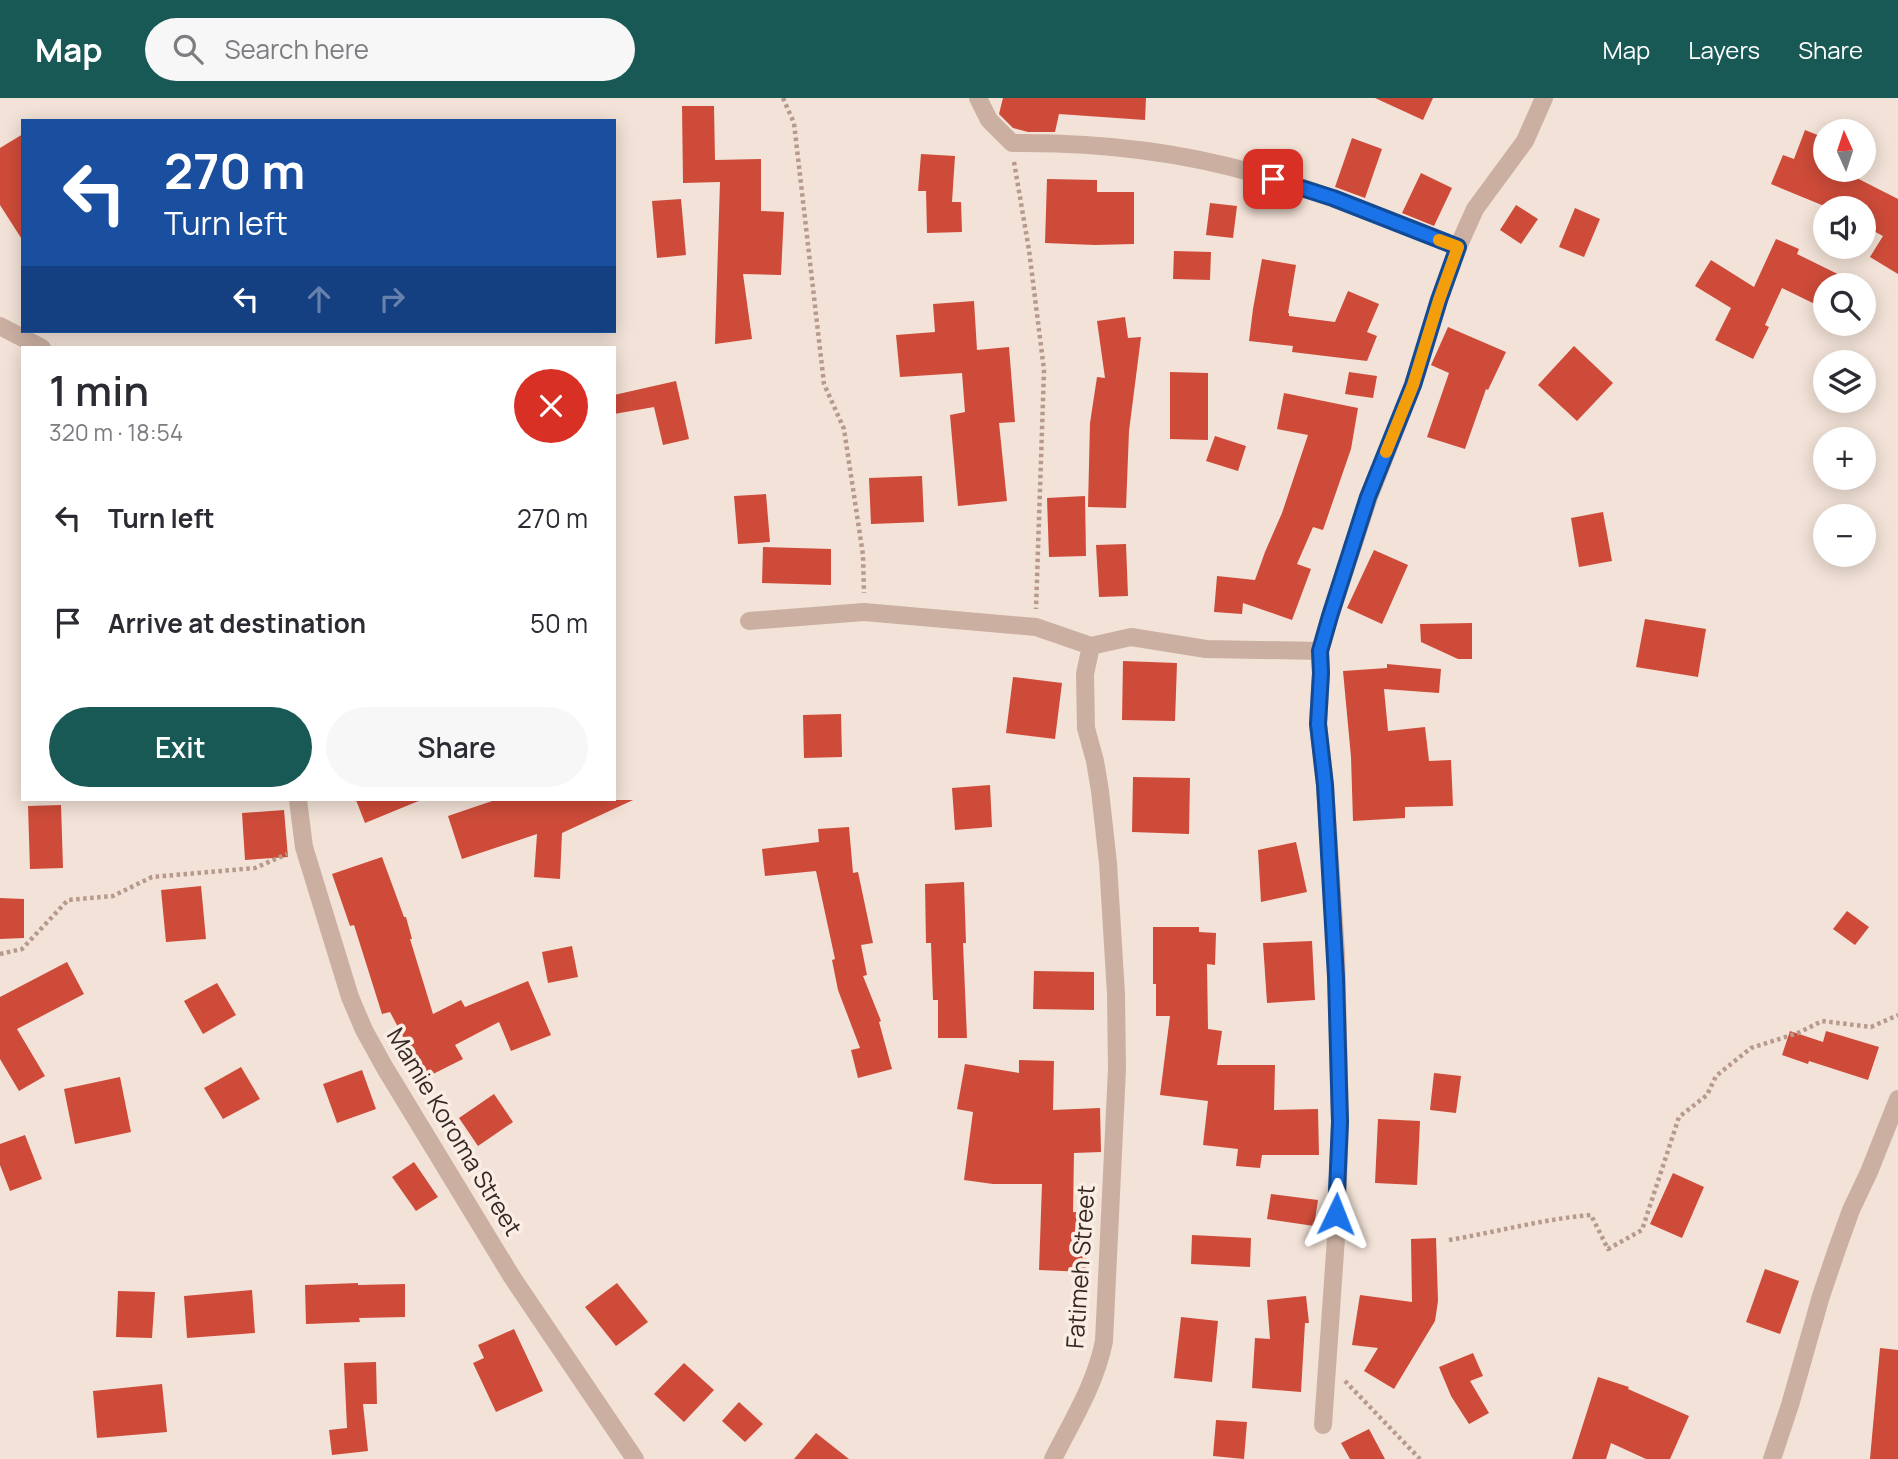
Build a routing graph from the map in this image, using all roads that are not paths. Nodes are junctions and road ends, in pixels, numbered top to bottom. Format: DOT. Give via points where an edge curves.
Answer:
graph roads {
  1 [pos="978,98"];
  2 [pos="1544,98"];
  3 [pos="1458,247"];
  4 [pos="0,326"];
  5 [pos="38,346"];
  6 [pos="749,621"];
  7 [pos="1091,646"];
  8 [pos="1320,651"];
  9 [pos="298,801"];
  10 [pos="1898,1099"];
  11 [pos="1323,1425"];
  12 [pos="635,1459"];
  13 [pos="1053,1459"];
  14 [pos="1772,1459"];
  1 -- 3 [label="street" via="989,120 1012,144 1116,148 1253,172"];
  2 -- 3 [label="street" via="1525,141 1475,209"];
  3 -- 8 [label="street" via="1413,385 1368,497"];
  4 -- 5 [label="street"];
  6 -- 7 [label="street" via="864,612 1036,627"];
  7 -- 8 [label="street" via="1131,637 1206,649"];
  7 -- 13 [label="street, Fatimeh Street" via="1086,728 1100,791 1108,863 1117,1069 1101,1361"];
  8 -- 11 [label="street" via="1318,724 1336,953 1340,1122"];
  9 -- 12 [label="street, Mamie Koroma Street" via="304,847 364,1030 512,1277"];
  10 -- 14 [label="street" via="1837,1249"];
}
